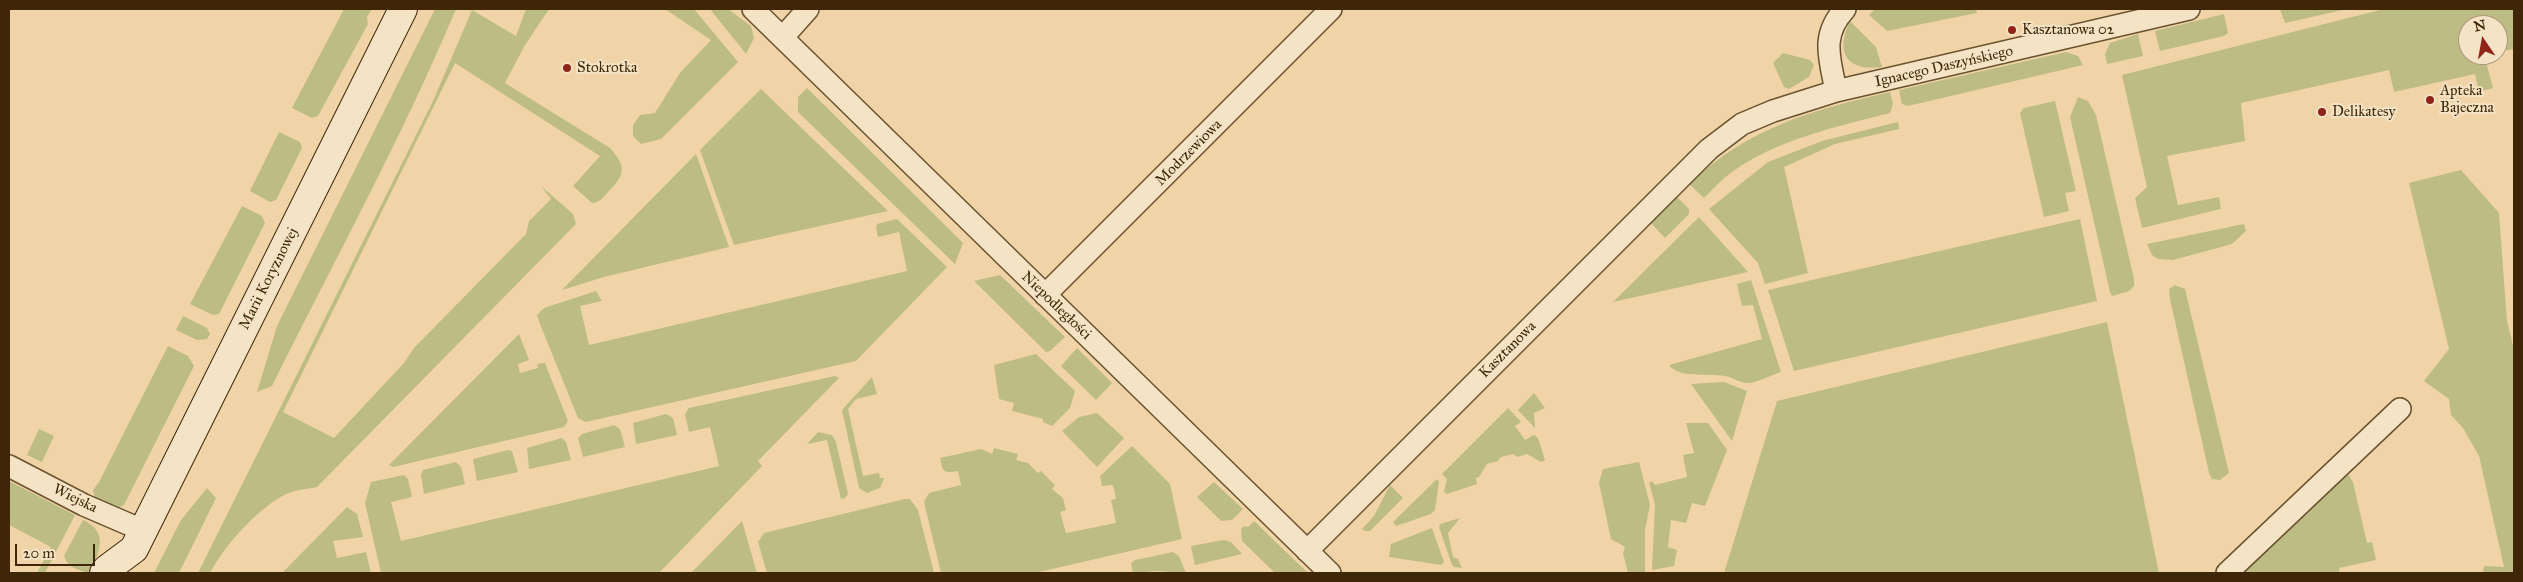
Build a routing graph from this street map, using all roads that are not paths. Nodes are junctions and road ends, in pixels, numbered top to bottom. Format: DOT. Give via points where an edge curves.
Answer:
graph roads {
  1 [pos="403,9"];
  2 [pos="753,9"];
  3 [pos="808,9"];
  4 [pos="1331,9"];
  5 [pos="2189,9"];
  6 [pos="1836,12"];
  7 [pos="783,37"];
  8 [pos="1836,91"];
  9 [pos="1709,149"];
  10 [pos="1046,295"];
  11 [pos="2400,409"];
  12 [pos="9,466"];
  13 [pos="138,551"];
  14 [pos="1307,551"];
  15 [pos="104,573"];
  16 [pos="1330,573"];
  17 [pos="2227,573"];
  1 -- 13 [label="street, Marii Koryznowej"];
  2 -- 7 [label="street, Niepodległości"];
  3 -- 7 [label="street"];
  4 -- 10 [label="street, Modrzewiowa"];
  5 -- 8 [label="street, Ignacego Daszyńskiego"];
  6 -- 8 [label="street" via="1828,43"];
  7 -- 10 [label="street, Niepodległości"];
  8 -- 9 [label="street, Ignacego Daszyńskiego" via="1742,124"];
  9 -- 14 [label="street, Kasztanowa"];
  10 -- 14 [label="street, Niepodległości"];
  11 -- 17 [label="street"];
  12 -- 13 [label="street, Wiejska" via="84,505"];
  13 -- 15 [label="street, Marii Koryznowej"];
  14 -- 16 [label="street, Niepodległości"];
}
